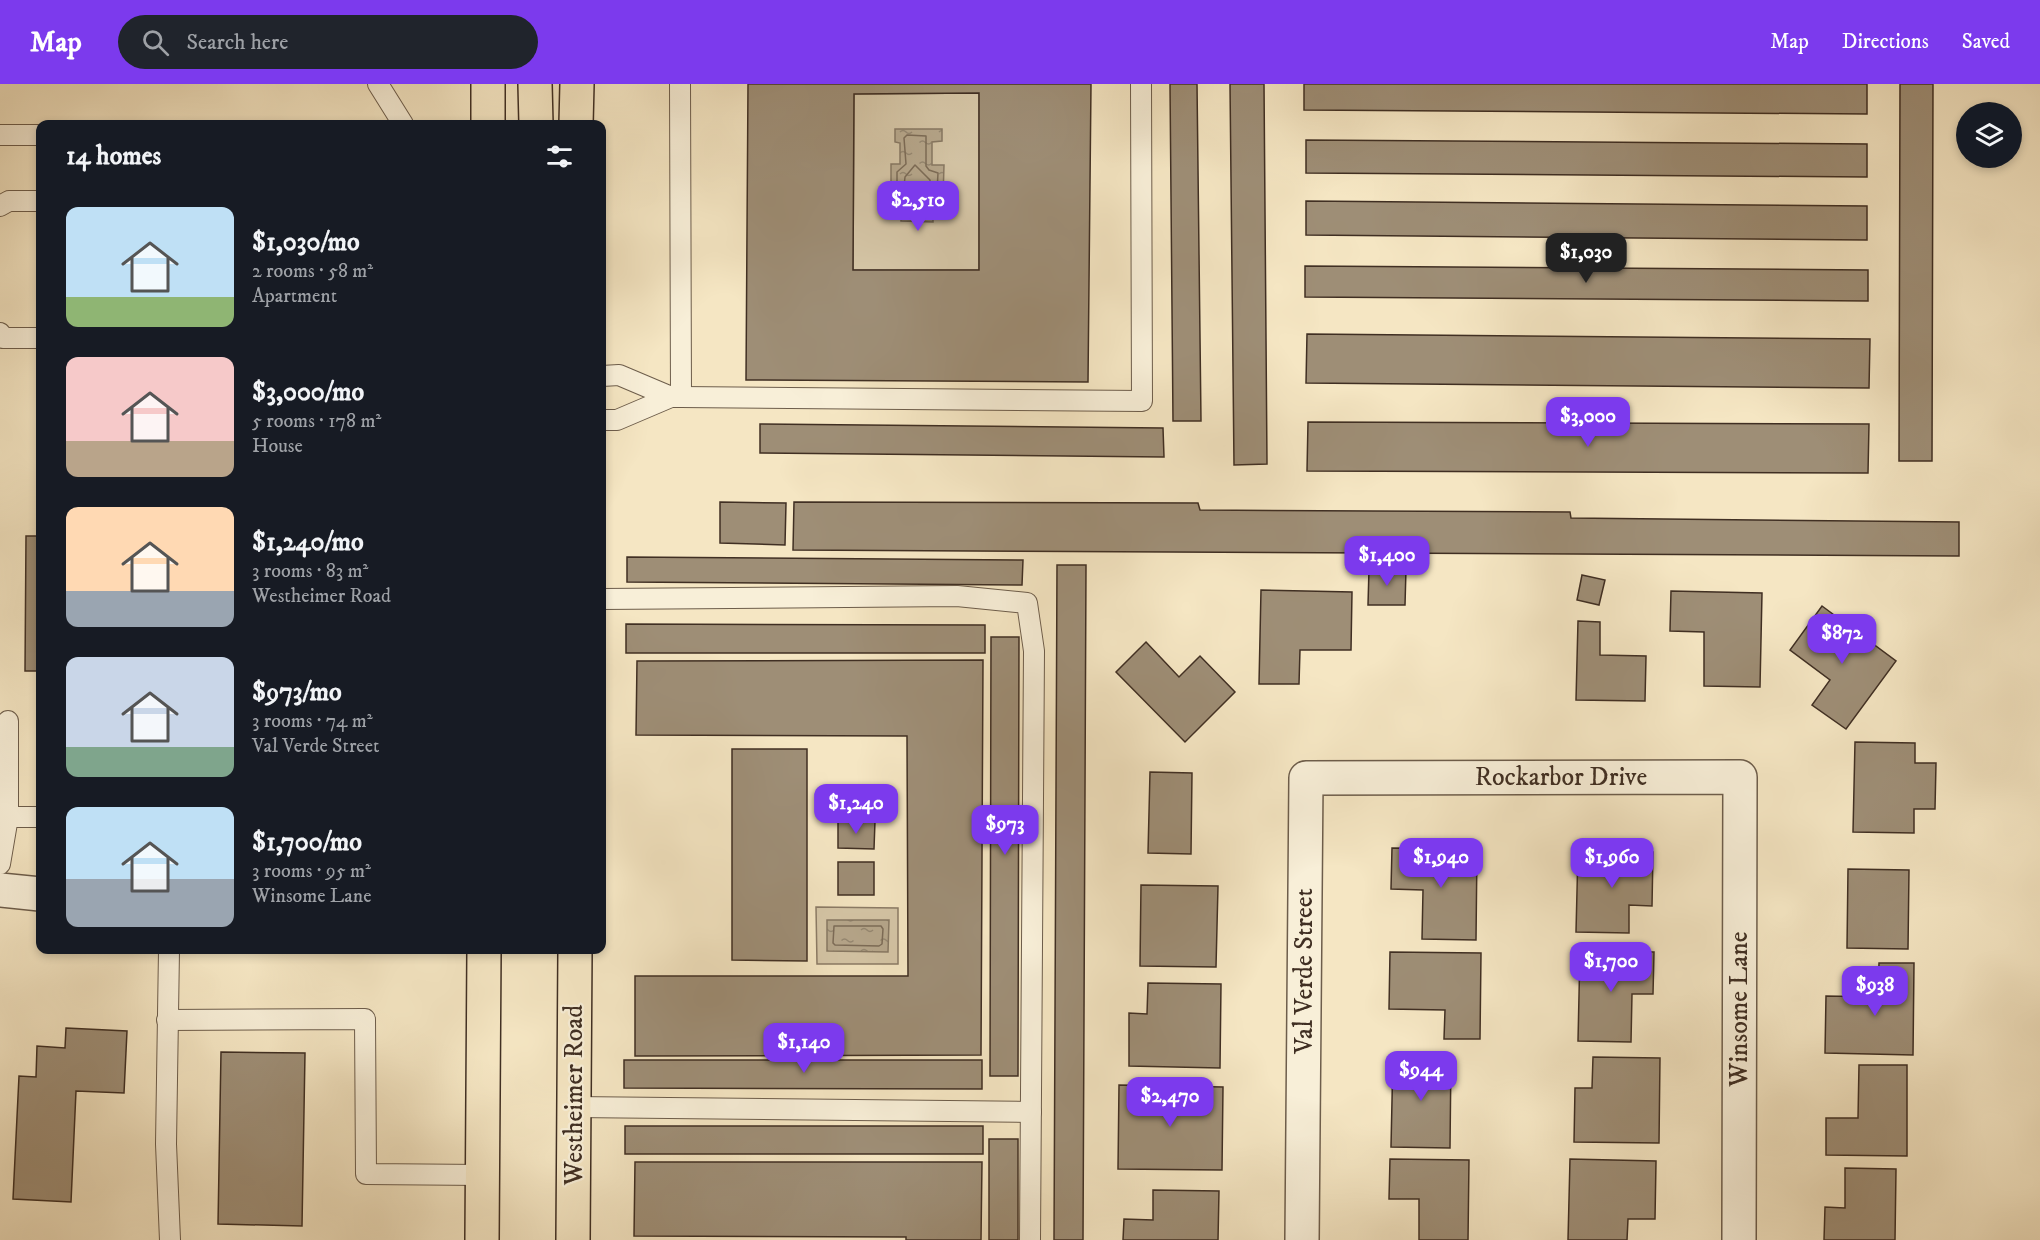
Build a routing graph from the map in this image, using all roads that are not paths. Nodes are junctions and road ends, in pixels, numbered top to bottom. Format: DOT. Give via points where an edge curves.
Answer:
graph roads {
  1 [pos="378,84"];
  2 [pos="488,84"];
  3 [pos="535,84"];
  4 [pos="577,84"];
  5 [pos="680,84"];
  6 [pos="1141,84"];
  7 [pos="400,120"];
  8 [pos="488,120"];
  9 [pos="536,120"];
  10 [pos="576,120"];
  11 [pos="0,135"];
  12 [pos="36,135"];
  13 [pos="36,201"];
  14 [pos="0,206"];
  15 [pos="0,333"];
  16 [pos="36,338"];
  17 [pos="606,376"];
  18 [pos="676,397"];
  19 [pos="606,420"];
  20 [pos="606,599"];
  21 [pos="8,721"];
  22 [pos="1740,777"];
  23 [pos="1383,778"];
  24 [pos="8,817"];
  25 [pos="36,817"];
  26 [pos="0,864"];
  27 [pos="0,890"];
  28 [pos="36,894"];
  29 [pos="169,954"];
  30 [pos="484,954"];
  31 [pos="575,954"];
  32 [pos="167,1020"];
  33 [pos="574,1107"];
  34 [pos="1031,1112"];
  35 [pos="482,1175"];
  36 [pos="170,1240"];
  37 [pos="482,1240"];
  38 [pos="573,1240"];
  39 [pos="1030,1240"];
  40 [pos="1302,1240"];
  41 [pos="1739,1240"];
  1 -- 7 [label="lane"];
  2 -- 8 [label="main road"];
  3 -- 9 [label="main road"];
  4 -- 10 [label="main road"];
  5 -- 18 [label="lane"];
  6 -- 18 [label="lane" via="1142,401"];
  11 -- 12 [label="lane"];
  13 -- 14 [label="lane" via="9,201"];
  15 -- 16 [label="lane" via="3,338"];
  17 -- 18 [label="lane" via="619,375"];
  18 -- 19 [label="lane" via="617,420"];
  20 -- 34 [label="lane" via="957,596 1027,603 1034,651"];
  21 -- 24 [label="lane"];
  22 -- 23 [label="street, Rockarbor Drive"];
  22 -- 41 [label="street, Winsome Lane"];
  23 -- 40 [label="street, Val Verde Street" via="1306,778"];
  24 -- 25 [label="lane"];
  24 -- 26 [label="lane"];
  27 -- 28 [label="street"];
  29 -- 32 [label="lane"];
  30 -- 35 [label="main road"];
  31 -- 33 [label="main road, Westheimer Road"];
  32 -- 35 [label="lane" via="365,1019 366,1174"];
  32 -- 36 [label="lane"];
  33 -- 34 [label="lane"];
  33 -- 38 [label="main road, Westheimer Road"];
  34 -- 39 [label="lane"];
  35 -- 37 [label="main road"];
}
